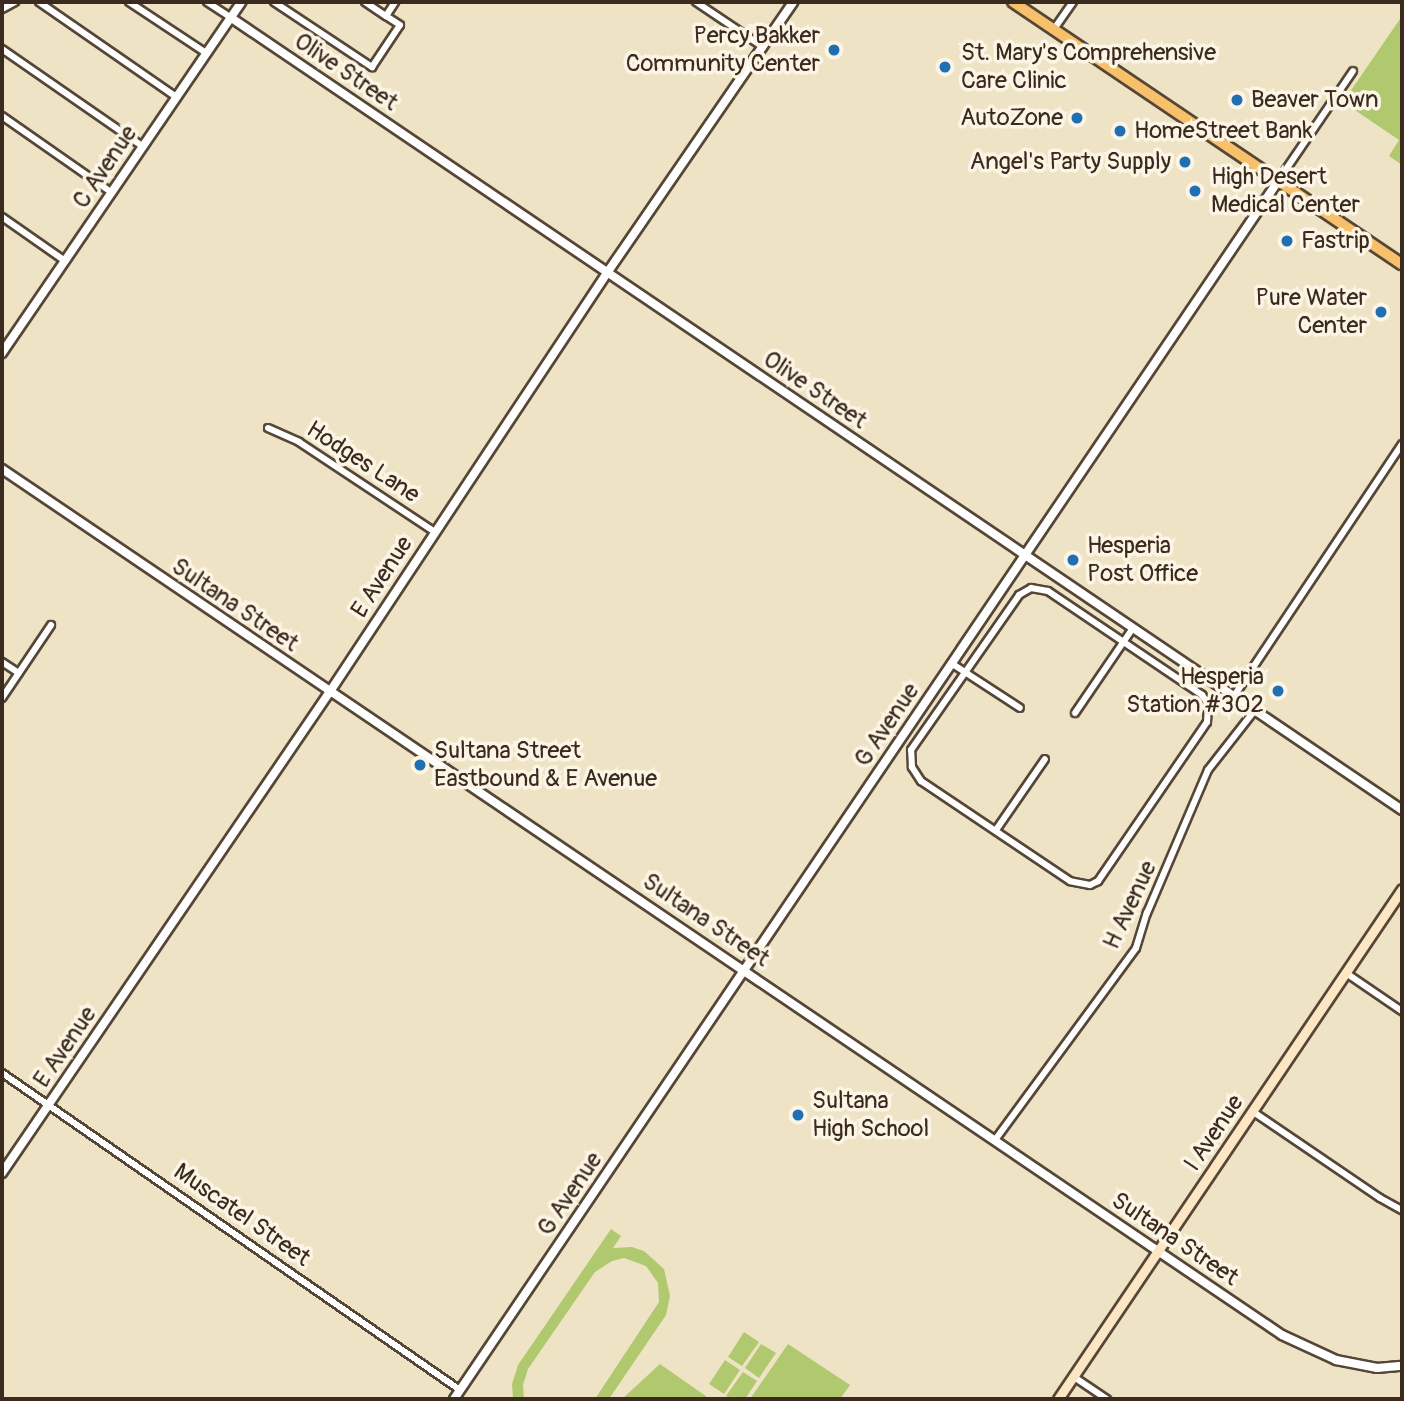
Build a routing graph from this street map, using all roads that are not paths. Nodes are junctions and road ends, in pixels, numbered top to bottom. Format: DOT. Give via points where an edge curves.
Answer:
graph roads {
  1 [pos="15,2"];
  2 [pos="39,2"];
  3 [pos="129,2"];
  4 [pos="207,2"];
  5 [pos="241,2"];
  6 [pos="274,2"];
  7 [pos="365,2"];
  8 [pos="395,2"];
  9 [pos="696,2"];
  10 [pos="793,2"];
  11 [pos="1013,2"];
  12 [pos="1073,2"];
  13 [pos="2,9"];
  14 [pos="386,16"];
  15 [pos="230,17"];
  16 [pos="1054,29"];
  17 [pos="763,47"];
  18 [pos="2,49"];
  19 [pos="206,53"];
  20 [pos="1353,71"];
  21 [pos="176,97"];
  22 [pos="2,116"];
  23 [pos="142,146"];
  24 [pos="1278,181"];
  25 [pos="111,192"];
  26 [pos="2,217"];
  27 [pos="65,261"];
  28 [pos="1402,264"];
  29 [pos="607,273"];
  30 [pos="2,354"];
  31 [pos="268,428"];
  32 [pos="1402,444"];
  33 [pos="2,469"];
  34 [pos="435,532"];
  35 [pos="1025,554"];
  36 [pos="51,625"];
  37 [pos="1133,628"];
  38 [pos="1123,642"];
  39 [pos="2,662"];
  40 [pos="951,663"];
  41 [pos="19,673"];
  42 [pos="964,673"];
  43 [pos="329,692"];
  44 [pos="1234,696"];
  45 [pos="2,698"];
  46 [pos="1020,708"];
  47 [pos="1255,710"];
  48 [pos="1074,713"];
  49 [pos="1045,759"];
  50 [pos="1402,810"];
  51 [pos="996,830"];
  52 [pos="1402,889"];
  53 [pos="745,969"];
  54 [pos="1346,973"];
  55 [pos="1402,1011"];
  56 [pos="2,1073"];
  57 [pos="49,1104"];
  58 [pos="1252,1111"];
  59 [pos="995,1140"];
  60 [pos="2,1172"];
  61 [pos="1402,1210"];
  62 [pos="1159,1251"];
  63 [pos="1402,1366"];
  64 [pos="1074,1377"];
  65 [pos="460,1390"];
  66 [pos="454,1399"];
  67 [pos="1058,1399"];
  68 [pos="1107,1399"];
  1 -- 13 [label="street"];
  2 -- 21 [label="street"];
  3 -- 19 [label="street"];
  4 -- 15 [label="street, Olive Street"];
  5 -- 15 [label="street, C Avenue"];
  6 -- 14 [label="street" via="372,67 400,25"];
  7 -- 14 [label="street"];
  8 -- 14 [label="street"];
  9 -- 17 [label="street"];
  10 -- 17 [label="street, E Avenue"];
  11 -- 16 [label="main road"];
  12 -- 16 [label="street"];
  15 -- 19 [label="street, C Avenue"];
  15 -- 29 [label="street, Olive Street"];
  16 -- 24 [label="main road"];
  17 -- 29 [label="street, E Avenue"];
  18 -- 23 [label="street"];
  19 -- 21 [label="street, C Avenue"];
  20 -- 24 [label="street, G Avenue"];
  21 -- 23 [label="street, C Avenue"];
  22 -- 25 [label="street"];
  23 -- 25 [label="street, C Avenue"];
  24 -- 28 [label="main road"];
  24 -- 35 [label="street, G Avenue"];
  25 -- 27 [label="street, C Avenue"];
  26 -- 27 [label="street"];
  27 -- 30 [label="street, C Avenue"];
  29 -- 34 [label="street, E Avenue"];
  29 -- 35 [label="street, Olive Street"];
  31 -- 34 [label="street, Hodges Lane" via="299,442"];
  32 -- 44 [label="street"];
  33 -- 43 [label="street, Sultana Street"];
  34 -- 43 [label="street, E Avenue"];
  35 -- 37 [label="street, Olive Street"];
  35 -- 40 [label="street, G Avenue"];
  36 -- 41 [label="street"];
  37 -- 38 [label="street"];
  37 -- 44 [label="street, Olive Street"];
  38 -- 42 [label="street" via="1048,591 1031,588 1019,596"];
  38 -- 48 [label="street"];
  38 -- 51 [label="street" via="1202,695 1208,704 1206,722 1098,881 1090,885 1070,881"];
  39 -- 41 [label="street"];
  40 -- 42 [label="street"];
  40 -- 53 [label="street, G Avenue"];
  41 -- 45 [label="street"];
  42 -- 46 [label="street"];
  42 -- 51 [label="street" via="911,750 912,767 921,781"];
  43 -- 53 [label="street, Sultana Street"];
  43 -- 57 [label="street, E Avenue"];
  44 -- 47 [label="street, Olive Street"];
  47 -- 50 [label="street, Olive Street"];
  47 -- 59 [label="street, H Avenue" via="1209,770 1136,948"];
  49 -- 51 [label="street"];
  52 -- 54 [label="main road, I Avenue"];
  53 -- 59 [label="street, Sultana Street"];
  53 -- 65 [label="street, G Avenue"];
  54 -- 55 [label="street"];
  54 -- 58 [label="main road, I Avenue"];
  56 -- 57 [label="street, Muscatel Street"];
  57 -- 60 [label="street, E Avenue"];
  57 -- 65 [label="street, Muscatel Street"];
  58 -- 61 [label="street"];
  58 -- 62 [label="main road, I Avenue"];
  59 -- 62 [label="street, Sultana Street"];
  62 -- 63 [label="street, Sultana Street" via="1315,1353 1357,1366"];
  62 -- 64 [label="main road, I Avenue"];
  64 -- 67 [label="main road, I Avenue"];
  64 -- 68 [label="street"];
  65 -- 66 [label="street, G Avenue"];
}
